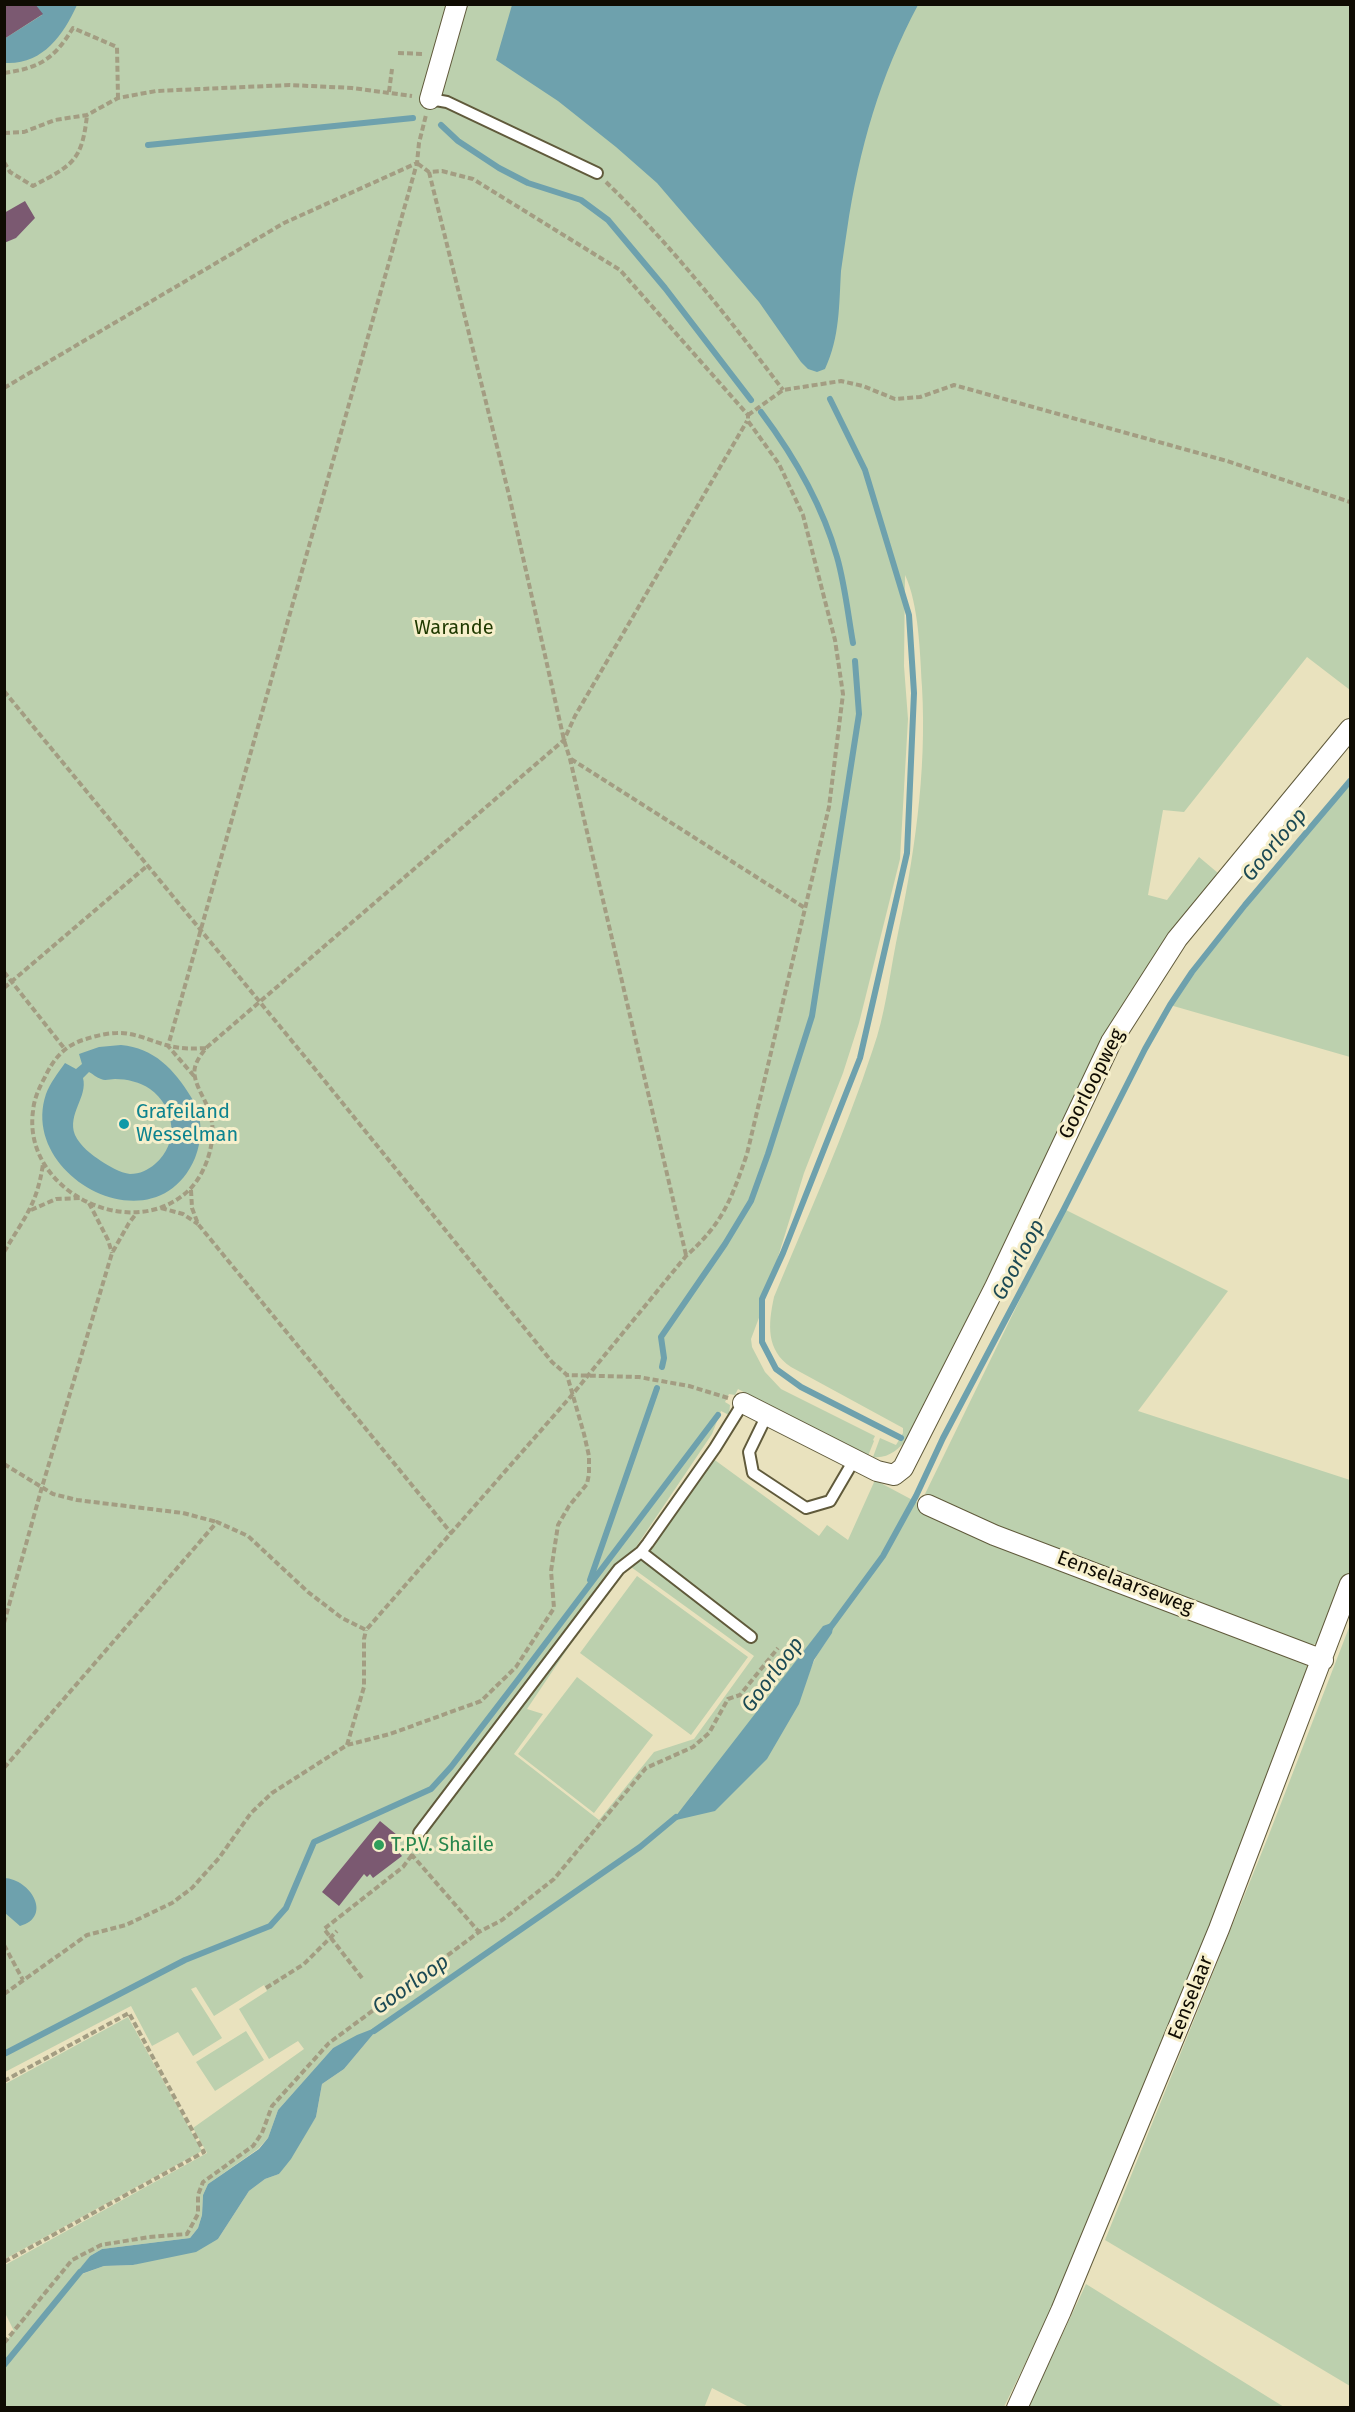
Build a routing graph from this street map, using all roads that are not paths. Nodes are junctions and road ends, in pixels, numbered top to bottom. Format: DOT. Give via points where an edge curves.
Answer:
graph roads {
  1 [pos="457,4"];
  2 [pos="430,99"];
  3 [pos="597,173"];
  4 [pos="1350,729"];
  5 [pos="743,1404"];
  6 [pos="767,1415"];
  7 [pos="854,1460"];
  8 [pos="928,1505"];
  9 [pos="641,1552"];
  10 [pos="1350,1584"];
  11 [pos="751,1637"];
  12 [pos="1323,1660"];
  13 [pos="419,1833"];
  14 [pos="1017,2408"];
  1 -- 2 [label="street"];
  2 -- 3 [label="lane" via="447,102"];
  4 -- 7 [label="street, Goorloopweg" via="1177,939 1111,1042 903,1468 894,1475"];
  5 -- 6 [label="street"];
  5 -- 9 [label="lane"];
  6 -- 7 [label="street"];
  6 -- 7 [label="lane" via="749,1452 753,1473 806,1508 830,1501"];
  8 -- 12 [label="street, Eenselaarseweg" via="994,1535"];
  9 -- 11 [label="lane"];
  9 -- 13 [label="lane" via="619,1569"];
  10 -- 12 [label="street, Eenselaar"];
  12 -- 14 [label="street, Eenselaar" via="1219,1929"];
}
